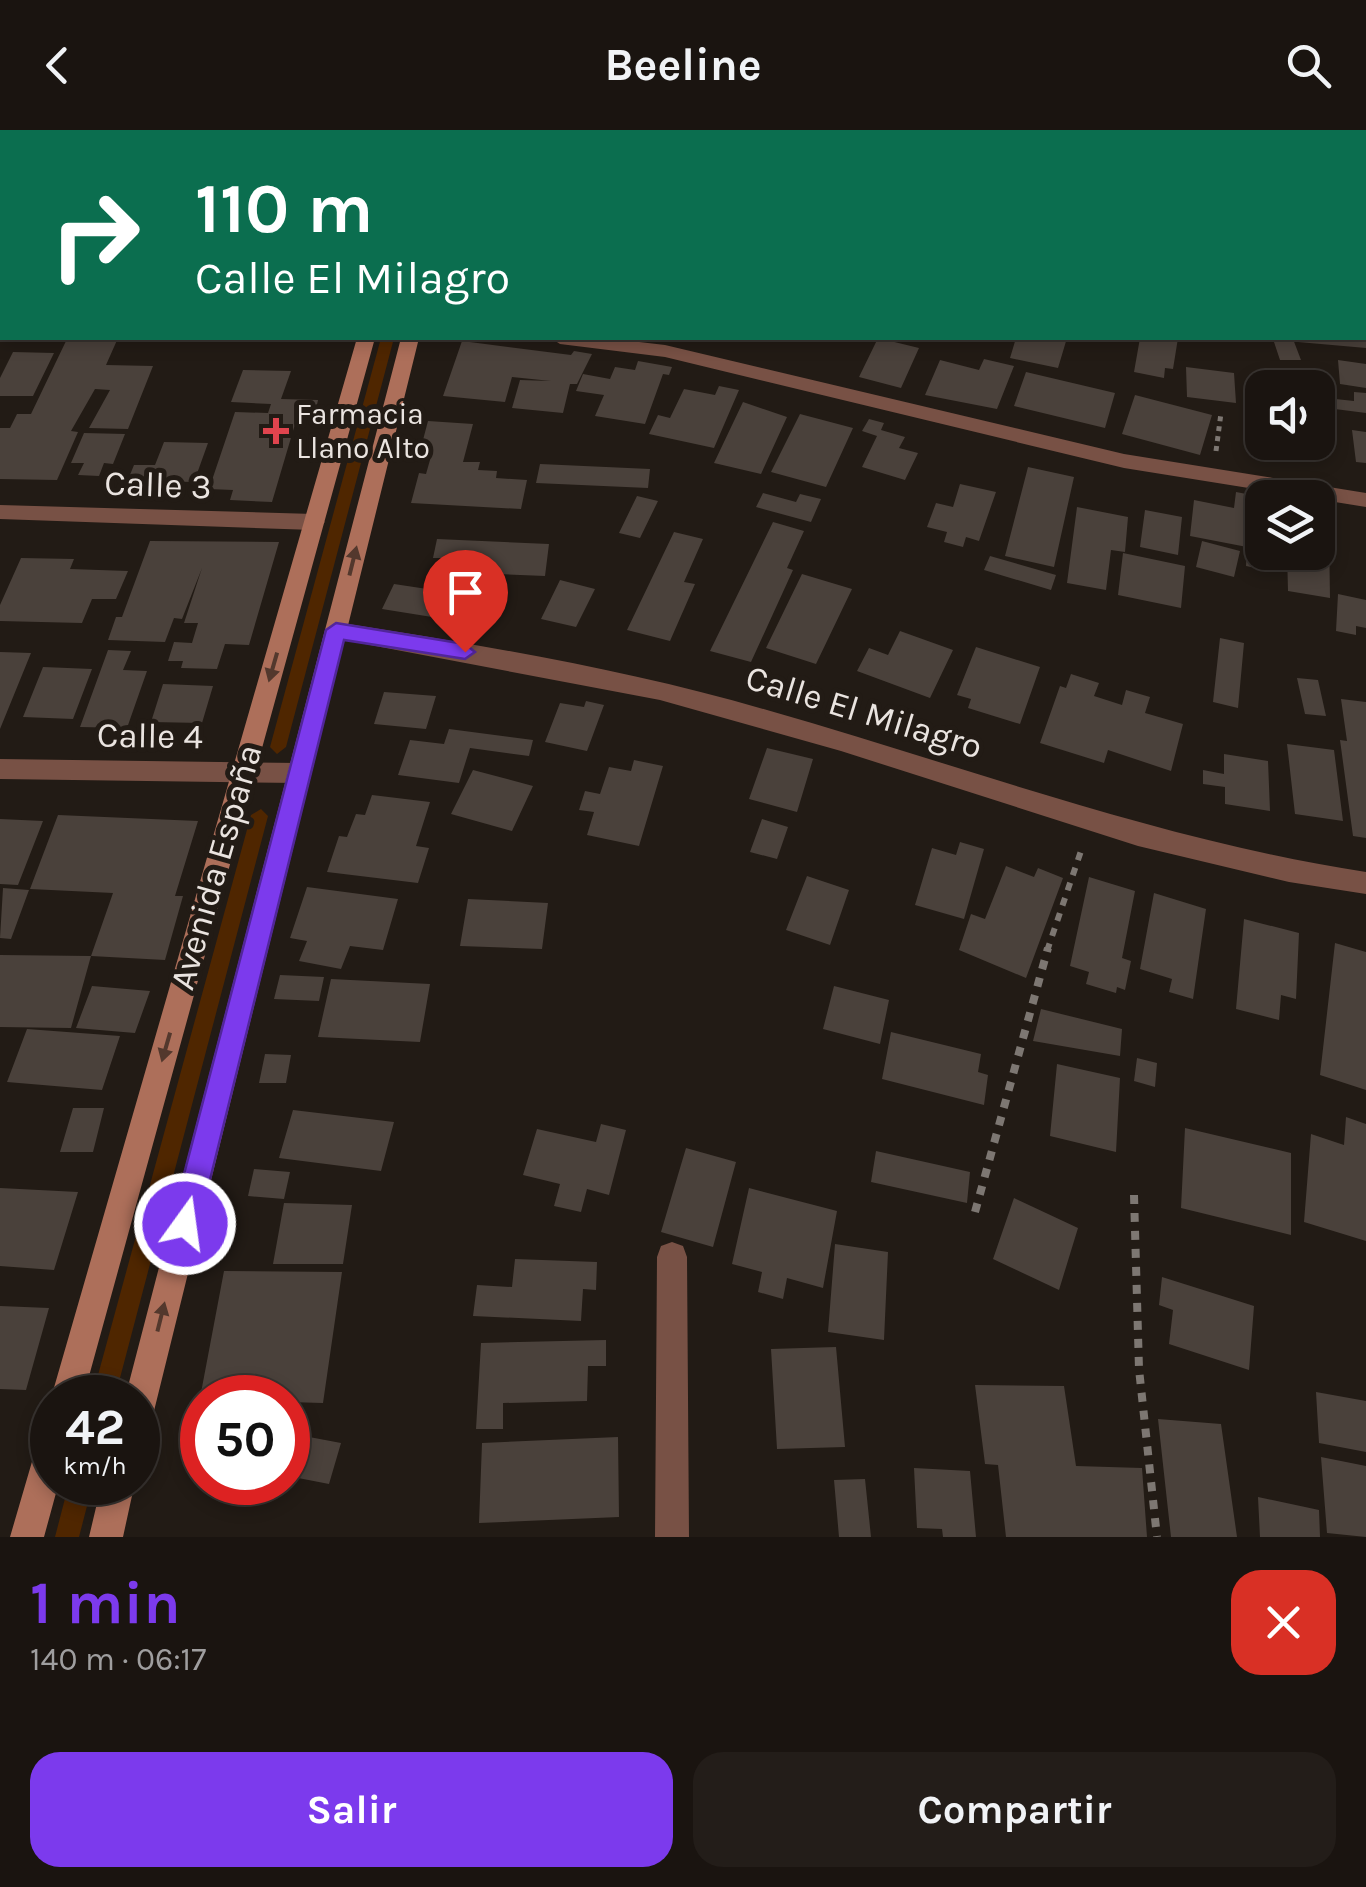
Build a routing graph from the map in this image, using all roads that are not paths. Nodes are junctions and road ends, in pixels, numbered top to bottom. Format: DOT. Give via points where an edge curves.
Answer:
graph roads {
  1 [pos="365,340"];
  2 [pos="409,340"];
  3 [pos="597,340"];
  4 [pos="670,344"];
  5 [pos="1366,500"];
  6 [pos="0,512"];
  7 [pos="314,522"];
  8 [pos="336,630"];
  9 [pos="0,769"];
  10 [pos="243,772"];
  11 [pos="299,773"];
  12 [pos="1366,883"];
  13 [pos="672,1257"];
  14 [pos="73,1375"];
  15 [pos="147,1375"];
  16 [pos="36,1505"];
  17 [pos="114,1505"];
  18 [pos="27,1537"];
  19 [pos="106,1537"];
  20 [pos="672,1537"];
  1 -- 7 [label="main road, Avenida España"];
  8 -- 2 [label="main road, Avenida España, one-way"];
  3 -- 4 [label="street"];
  4 -- 5 [label="street" via="1124,462"];
  6 -- 7 [label="street, Calle 3"];
  7 -- 10 [label="main road, Avenida España, one-way"];
  8 -- 11 [label="main road, Avenida España"];
  8 -- 12 [label="street, Calle El Milagro" via="675,693 1218,856"];
  9 -- 10 [label="street, Calle 4"];
  10 -- 11 [label="street, Calle 4"];
  10 -- 14 [label="main road, Avenida España, one-way"];
  15 -- 11 [label="main road, Avenida España, one-way"];
  13 -- 20 [label="street"];
  16 -- 18 [label="main road"];
  17 -- 19 [label="main road"];
}
